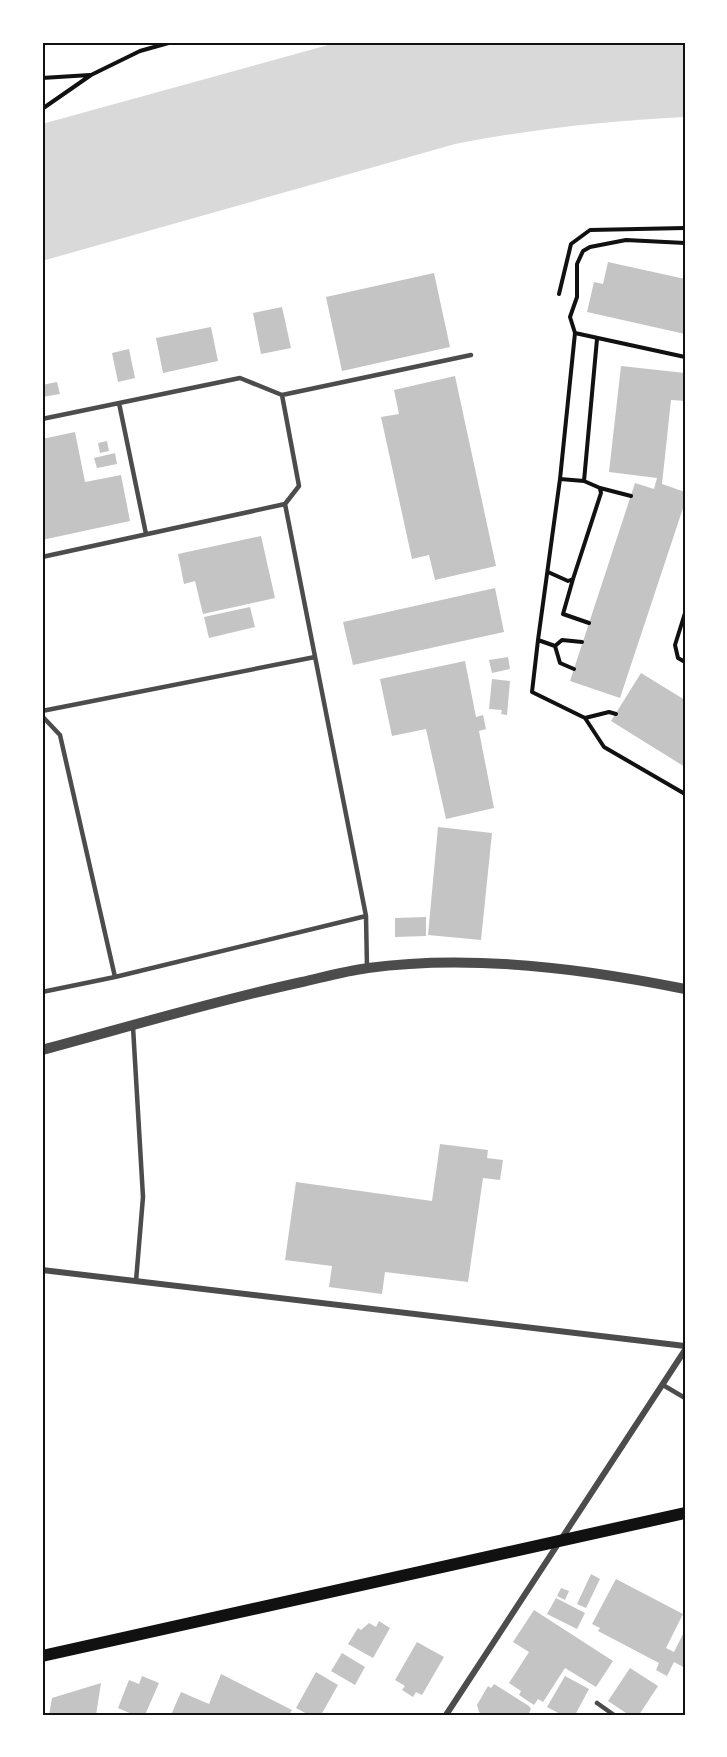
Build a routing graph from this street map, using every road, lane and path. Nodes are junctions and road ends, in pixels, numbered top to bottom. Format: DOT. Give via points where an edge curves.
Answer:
graph roads {
  1 [pos="172,42"];
  2 [pos="91,75"];
  3 [pos="42,78"];
  4 [pos="42,109"];
  5 [pos="685,228"];
  6 [pos="685,243"];
  7 [pos="559,294"];
  8 [pos="575,333"];
  9 [pos="597,339"];
  10 [pos="471,355"];
  11 [pos="685,357"];
  12 [pos="282,395"];
  13 [pos="119,403"];
  14 [pos="42,419"];
  15 [pos="560,479"];
  16 [pos="584,481"];
  17 [pos="600,488"];
  18 [pos="631,496"];
  19 [pos="285,504"];
  20 [pos="146,534"];
  21 [pos="42,557"];
  22 [pos="548,572"];
  23 [pos="573,579"];
  24 [pos="685,613"];
  25 [pos="589,623"];
  26 [pos="538,640"];
  27 [pos="582,642"];
  28 [pos="555,646"];
  29 [pos="315,657"];
  30 [pos="685,662"];
  31 [pos="574,669"];
  32 [pos="42,714"];
  33 [pos="616,714"];
  34 [pos="585,718"];
  35 [pos="685,794"];
  36 [pos="366,916"];
  37 [pos="367,968"];
  38 [pos="115,977"];
  39 [pos="685,989"];
  40 [pos="42,992"];
  41 [pos="133,1025"];
  42 [pos="42,1050"];
  43 [pos="42,1270"];
  44 [pos="136,1281"];
  45 [pos="685,1348"];
  46 [pos="663,1385"];
  47 [pos="685,1398"];
  48 [pos="685,1513"];
  49 [pos="557,1542"];
  50 [pos="42,1656"];
  51 [pos="597,1703"];
  52 [pos="446,1715"];
  53 [pos="614,1715"];
  1 -- 2 [label="path" via="140,51"];
  2 -- 3 [label="path"];
  2 -- 4 [label="path"];
  5 -- 7 [label="path" via="590,230 571,244"];
  6 -- 8 [label="path" via="626,240 583,252 577,264 577,297 570,317"];
  8 -- 9 [label="path"];
  8 -- 15 [label="path"];
  9 -- 11 [label="path"];
  9 -- 16 [label="path"];
  10 -- 12 [label="lane"];
  12 -- 13 [label="lane" via="240,378"];
  12 -- 19 [label="lane" via="298,486"];
  13 -- 14 [label="lane"];
  13 -- 20 [label="lane"];
  15 -- 16 [label="path"];
  15 -- 22 [label="path"];
  16 -- 17 [label="path"];
  17 -- 18 [label="path"];
  17 -- 23 [label="path"];
  19 -- 20 [label="lane"];
  19 -- 29 [label="lane"];
  20 -- 21 [label="lane"];
  22 -- 23 [label="path" via="568,581"];
  22 -- 26 [label="path"];
  23 -- 25 [label="path" via="563,614"];
  24 -- 30 [label="path" via="675,645 678,658"];
  26 -- 28 [label="path"];
  26 -- 34 [label="path" via="532,692"];
  27 -- 28 [label="path" via="562,640"];
  28 -- 31 [label="path" via="560,663"];
  29 -- 32 [label="lane"];
  29 -- 36 [label="lane"];
  32 -- 38 [label="lane" via="60,735"];
  33 -- 34 [label="path"];
  34 -- 35 [label="path" via="604,747"];
  36 -- 37 [label="lane"];
  36 -- 38 [label="lane"];
  37 -- 39 [label="street" via="456,964 580,971"];
  37 -- 41 [label="street" via="246,994"];
  38 -- 40 [label="lane"];
  41 -- 42 [label="street"];
  41 -- 44 [label="lane" via="143,1197"];
  43 -- 44 [label="street"];
  44 -- 45 [label="street"];
  45 -- 46 [label="street"];
  46 -- 47 [label="lane"];
  46 -- 49 [label="street"];
  48 -- 49 [label="main road"];
  49 -- 50 [label="main road"];
  49 -- 52 [label="street"];
  51 -- 53 [label="lane"];
}
